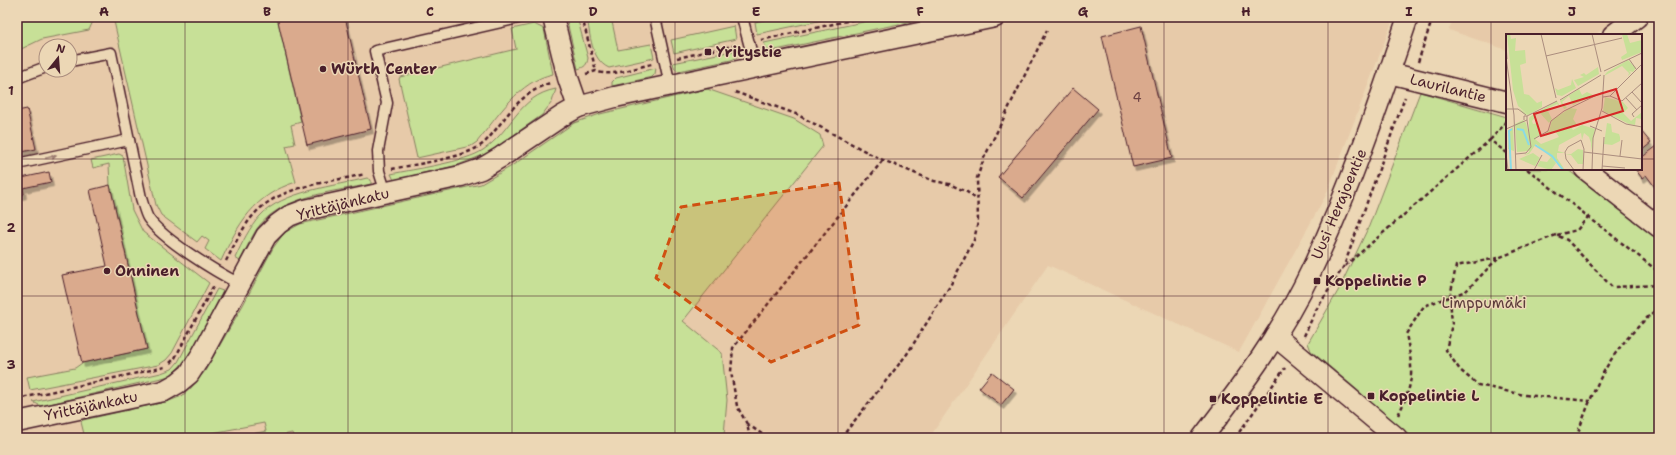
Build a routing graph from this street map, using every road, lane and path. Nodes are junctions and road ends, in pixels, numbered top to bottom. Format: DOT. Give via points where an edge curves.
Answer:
graph roads {
  1 [pos="523,17"];
  2 [pos="553,17"];
  3 [pos="582,17"];
  4 [pos="655,17"];
  5 [pos="742,17"];
  6 [pos="865,17"];
  7 [pos="995,17"];
  8 [pos="1408,17"];
  9 [pos="1637,17"];
  10 [pos="1047,30"];
  11 [pos="1614,34"];
  12 [pos="748,43"];
  13 [pos="78,60"];
  14 [pos="664,61"];
  15 [pos="755,66"];
  16 [pos="38,70"];
  17 [pos="596,71"];
  18 [pos="1389,73"];
  19 [pos="17,78"];
  20 [pos="568,78"];
  21 [pos="670,85"];
  22 [pos="735,92"];
  23 [pos="1506,102"];
  24 [pos="578,107"];
  25 [pos="1506,120"];
  26 [pos="129,140"];
  27 [pos="1490,140"];
  28 [pos="1506,152"];
  29 [pos="883,160"];
  30 [pos="17,164"];
  31 [pos="1528,170"];
  32 [pos="1586,170"];
  33 [pos="386,193"];
  34 [pos="976,199"];
  35 [pos="1588,217"];
  36 [pos="1659,227"];
  37 [pos="1556,235"];
  38 [pos="1498,258"];
  39 [pos="1344,266"];
  40 [pos="1659,272"];
  41 [pos="240,284"];
  42 [pos="1659,285"];
  43 [pos="1450,297"];
  44 [pos="1659,307"];
  45 [pos="1275,336"];
  46 [pos="1590,401"];
  47 [pos="17,422"];
  48 [pos="747,424"];
  49 [pos="1394,435"];
  50 [pos="750,438"];
  51 [pos="768,438"];
  52 [pos="841,438"];
  53 [pos="1202,438"];
  54 [pos="1576,438"];
  1 -- 33 [label="lane" via="375,52 387,103 378,151 379,171"];
  2 -- 20 [label="street"];
  3 -- 17 [label="path"];
  4 -- 14 [label="lane"];
  5 -- 12 [label="lane"];
  6 -- 12 [label="path"];
  7 -- 15 [label="street"];
  8 -- 18 [label="street, Uusi Herajoentie"];
  9 -- 11 [label="street"];
  10 -- 34 [label="path" via="984,158 977,178"];
  12 -- 14 [label="path"];
  12 -- 15 [label="lane"];
  13 -- 26 [label="lane" via="111,54"];
  14 -- 17 [label="path" via="611,73"];
  14 -- 21 [label="lane"];
  15 -- 21 [label="street"];
  16 -- 19 [label="lane"];
  17 -- 20 [label="path"];
  18 -- 23 [label="street, Laurilantie"];
  18 -- 45 [label="street, Uusi Herajoentie" via="1338,210 1310,272"];
  20 -- 24 [label="street"];
  21 -- 24 [label="street"];
  22 -- 29 [label="path" via="796,114"];
  24 -- 33 [label="street, Yrittäjänkatu" via="481,169"];
  25 -- 27 [label="path"];
  30 -- 26 [label="lane, one-way"];
  26 -- 41 [label="lane" via="141,198 148,218 165,235 220,274"];
  27 -- 28 [label="path"];
  27 -- 39 [label="path"];
  29 -- 34 [label="path" via="934,181 949,184"];
  29 -- 48 [label="path" via="733,348 731,372 738,406"];
  31 -- 35 [label="path"];
  32 -- 36 [label="street"];
  33 -- 41 [label="street, Yrittäjänkatu" via="305,210 284,220 266,236"];
  34 -- 52 [label="path" via="978,222 974,240 950,286 907,354"];
  35 -- 37 [label="path" via="1577,230"];
  35 -- 40 [label="path"];
  37 -- 38 [label="path"];
  37 -- 42 [label="path" via="1567,240 1612,287"];
  38 -- 43 [label="path" via="1466,291"];
  38 -- 43 [label="path" via="1456,266"];
  41 -- 47 [label="street, Yrittäjänkatu" via="202,354 189,374 178,383 164,391"];
  43 -- 46 [label="path" via="1452,324 1446,350 1460,370 1478,385 1524,395"];
  43 -- 49 [label="path" via="1424,306 1406,334 1412,366 1408,396"];
  44 -- 46 [label="path" via="1640,323 1613,357"];
  45 -- 49 [label="street"];
  45 -- 53 [label="street, Uusi Herajoentie"];
  46 -- 54 [label="path"];
  48 -- 50 [label="path"];
  48 -- 51 [label="path"];
}
